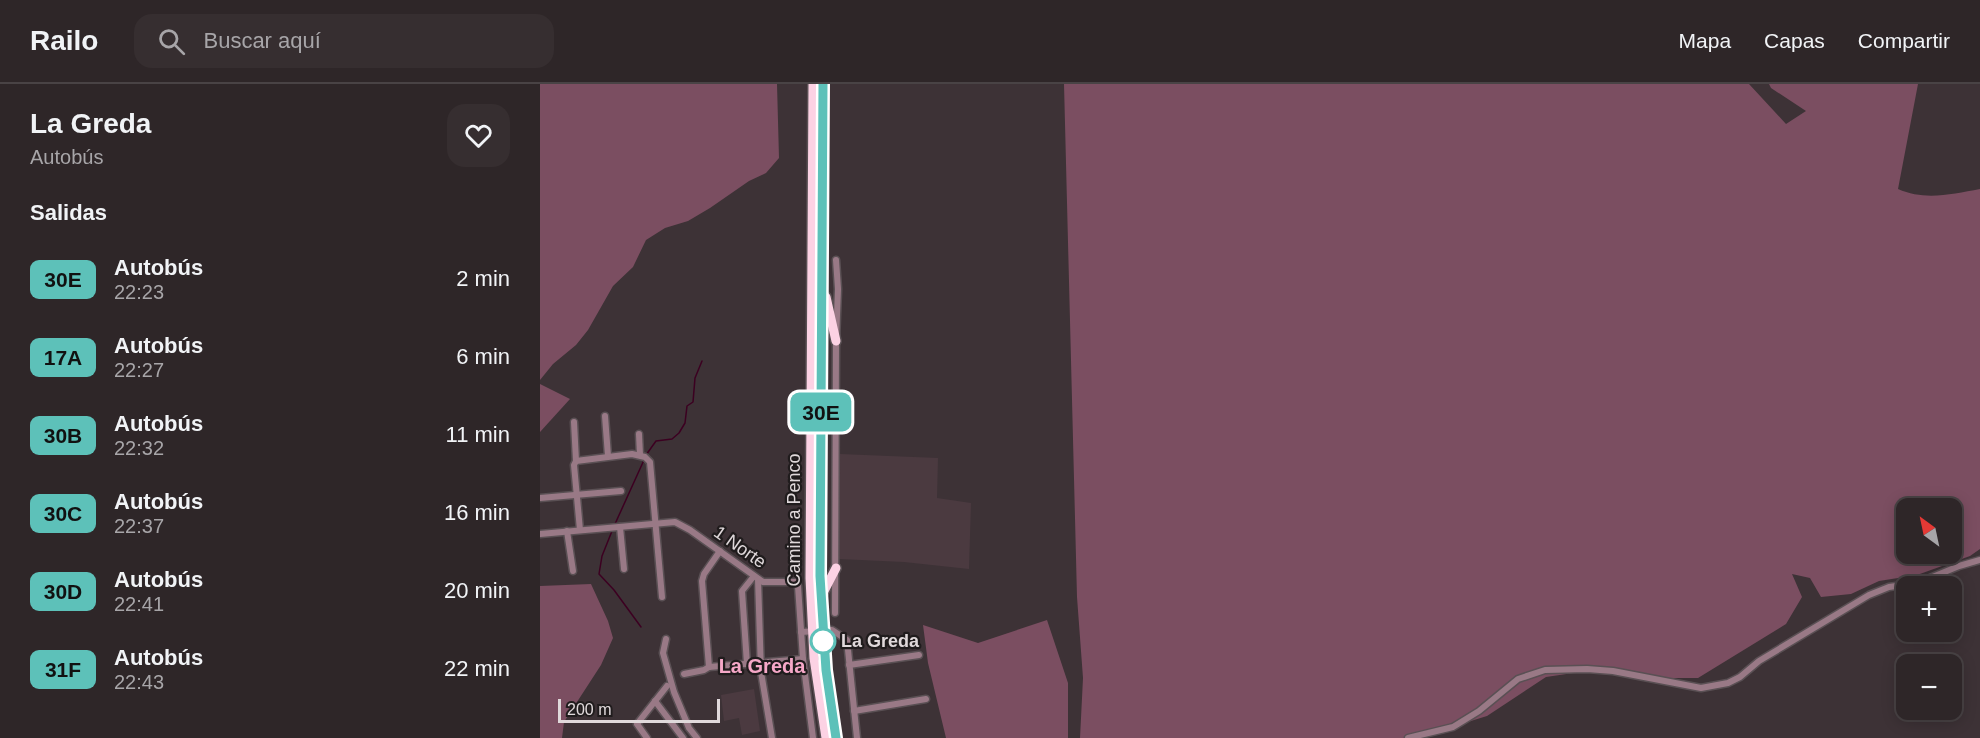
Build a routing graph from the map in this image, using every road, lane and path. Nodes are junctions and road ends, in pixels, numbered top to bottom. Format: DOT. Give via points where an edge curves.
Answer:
graph roads {
  1 [pos="813,84"];
  2 [pos="823,84"];
  3 [pos="837,260"];
  4 [pos="822,281"];
  5 [pos="836,342"];
  6 [pos="605,416"];
  7 [pos="574,422"];
  8 [pos="639,434"];
  9 [pos="609,456"];
  10 [pos="643,456"];
  11 [pos="576,461"];
  12 [pos="621,491"];
  13 [pos="577,495"];
  14 [pos="540,498"];
  15 [pos="656,523"];
  16 [pos="615,527"];
  17 [pos="580,530"];
  18 [pos="567,531"];
  19 [pos="540,534"];
  20 [pos="720,551"];
  21 [pos="1980,560"];
  22 [pos="836,568"];
  23 [pos="624,569"];
  24 [pos="573,571"];
  25 [pos="756,578"];
  26 [pos="662,597"];
  27 [pos="821,597"];
  28 [pos="835,613"];
  29 [pos="817,631"];
  30 [pos="801,632"];
  31 [pos="666,639"];
  32 [pos="919,656"];
  33 [pos="803,659"];
  34 [pos="761,663"];
  35 [pos="747,664"];
  36 [pos="849,665"];
  37 [pos="709,667"];
  38 [pos="684,674"];
  39 [pos="667,686"];
  40 [pos="926,699"];
  41 [pos="656,701"];
  42 [pos="854,711"];
  43 [pos="647,738"];
  44 [pos="683,738"];
  45 [pos="698,738"];
  46 [pos="772,738"];
  47 [pos="813,738"];
  48 [pos="826,738"];
  49 [pos="836,738"];
  50 [pos="857,738"];
  51 [pos="1408,738"];
  1 -- 29 [label="highway, Camino a Penco" via="810,570"];
  2 -- 4 [label="highway, Camino a Penco"];
  3 -- 5 [label="street"];
  4 -- 5 [label="highway"];
  4 -- 27 [label="highway, Camino a Penco"];
  5 -- 22 [label="street"];
  6 -- 9 [label="street"];
  7 -- 11 [label="street"];
  8 -- 10 [label="street"];
  9 -- 10 [label="street"];
  9 -- 11 [label="street"];
  10 -- 15 [label="street" via="650,462"];
  11 -- 13 [label="street"];
  12 -- 13 [label="street"];
  13 -- 14 [label="street"];
  13 -- 17 [label="street"];
  15 -- 16 [label="street"];
  15 -- 20 [label="street, 1 Norte" via="678,523"];
  15 -- 26 [label="street"];
  16 -- 17 [label="street"];
  16 -- 23 [label="street"];
  17 -- 18 [label="street"];
  18 -- 19 [label="street"];
  18 -- 24 [label="street"];
  20 -- 25 [label="street, 1 Norte"];
  20 -- 37 [label="street" via="702,581"];
  21 -- 51 [label="street" via="1918,583 1889,587 1869,595 1719,686 1696,687 1600,670 1545,670 1518,679 1453,727"];
  22 -- 27 [label="highway"];
  22 -- 28 [label="street"];
  25 -- 30 [label="street, 1 Norte" via="797,584"];
  25 -- 34 [label="street"];
  25 -- 35 [label="street" via="742,591"];
  27 -- 29 [label="highway, Camino a Penco"];
  29 -- 30 [label="street"];
  29 -- 36 [label="street" via="834,630 847,640"];
  29 -- 48 [label="highway, Camino a Penco" via="818,691"];
  29 -- 49 [label="highway, Camino a Penco"];
  30 -- 33 [label="street"];
  31 -- 45 [label="street" via="663,653 674,692 689,728"];
  32 -- 36 [label="street"];
  33 -- 34 [label="street"];
  33 -- 47 [label="street"];
  34 -- 35 [label="street"];
  34 -- 46 [label="street"];
  35 -- 37 [label="street"];
  36 -- 42 [label="street"];
  37 -- 38 [label="street"];
  39 -- 41 [label="street"];
  40 -- 42 [label="street"];
  41 -- 43 [label="street" via="637,724"];
  41 -- 44 [label="street"];
  42 -- 50 [label="street"];
}
